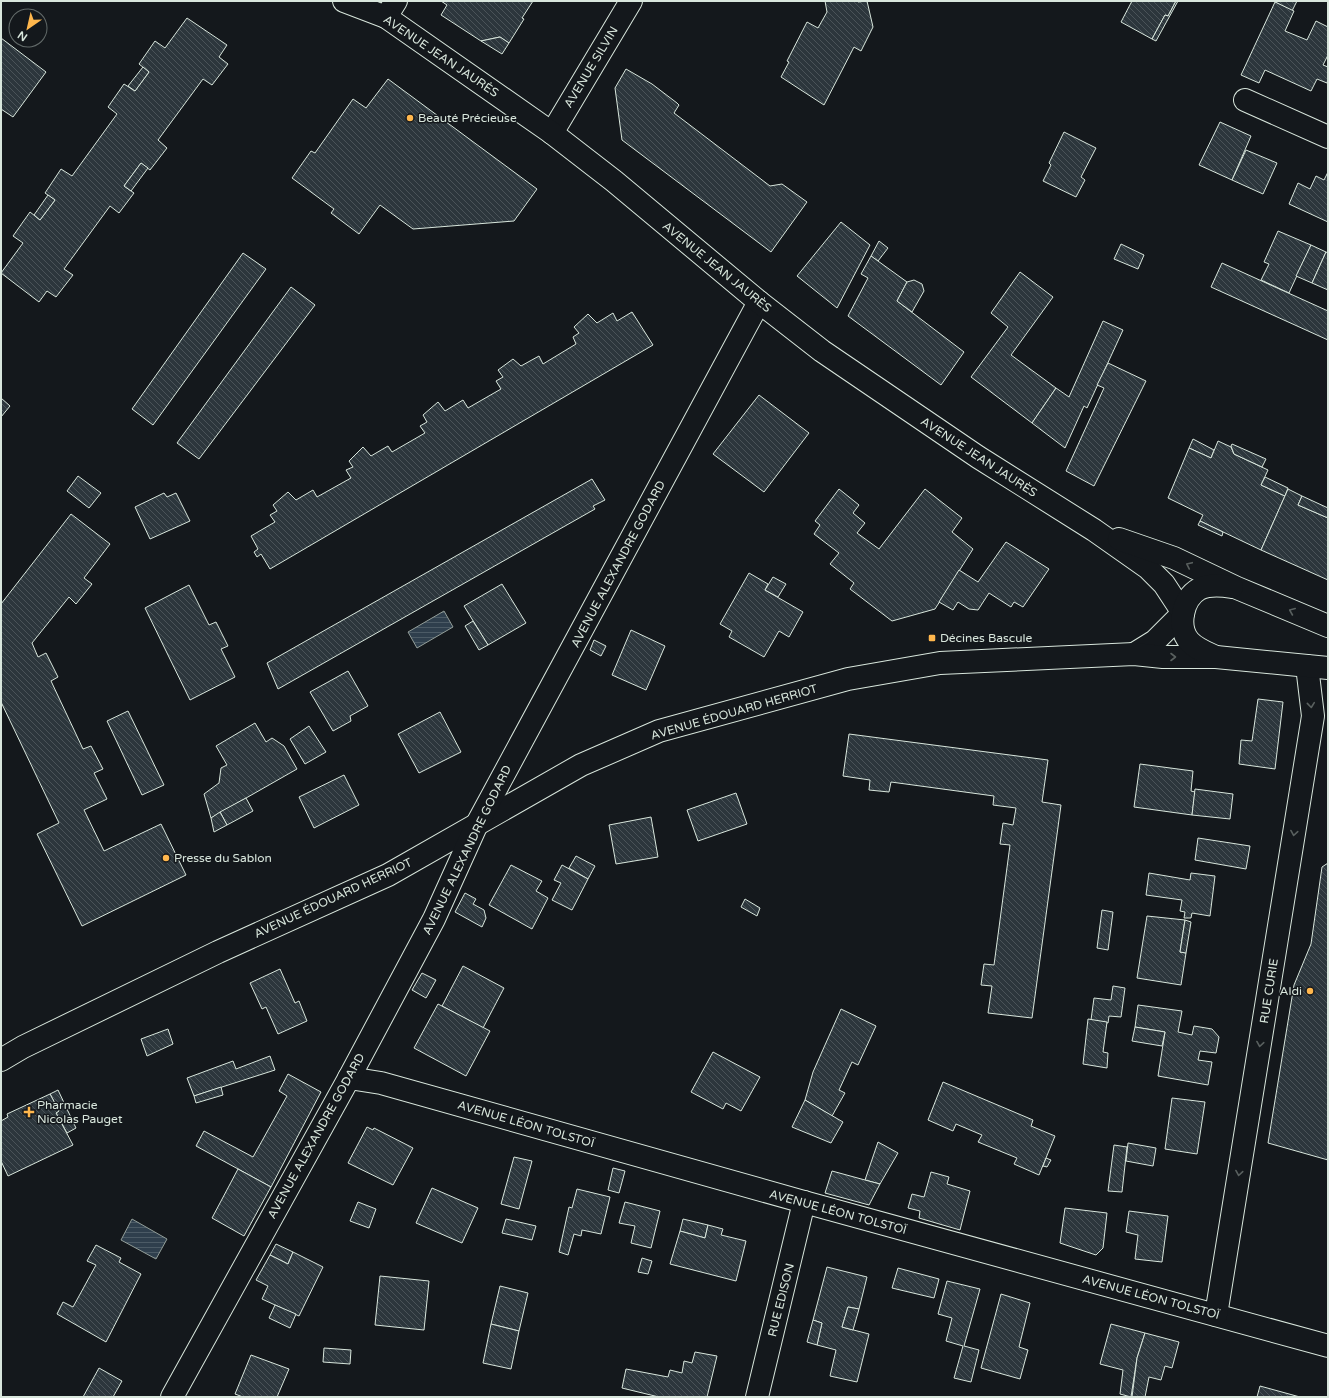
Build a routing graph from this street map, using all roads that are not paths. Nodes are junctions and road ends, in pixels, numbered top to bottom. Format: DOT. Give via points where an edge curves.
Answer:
graph roads {
  1 [pos="344,1"];
  2 [pos="631,1"];
  3 [pos="391,9"];
  4 [pos="1245,100"];
  5 [pos="552,133"];
  6 [pos="1328,137"];
  7 [pos="759,302"];
  8 [pos="1094,530"];
  9 [pos="1237,588"];
  10 [pos="1183,613"];
  11 [pos="1328,626"];
  12 [pos="1134,654"];
  13 [pos="1216,657"];
  14 [pos="1318,667"];
  15 [pos="477,824"];
  16 [pos="1,1060"];
  17 [pos="349,1078"];
  18 [pos="804,1202"];
  19 [pos="1216,1315"];
  20 [pos="1328,1346"];
  21 [pos="172,1397"];
  22 [pos="757,1397"];
  1 -- 3 [label="street, AVENUE JEAN JAURÈS"];
  2 -- 5 [label="street, AVENUE SILVIN"];
  3 -- 5 [label="street, AVENUE JEAN JAURÈS"];
  4 -- 6 [label="street"];
  5 -- 7 [label="street, AVENUE JEAN JAURÈS" via="614,181"];
  7 -- 8 [label="street, AVENUE JEAN JAURÈS" via="822,351 978,458"];
  7 -- 15 [label="street, AVENUE ALEXANDRE GODARD"];
  9 -- 8 [label="street, AVENUE JEAN JAURÈS, one-way" via="1174,558"];
  8 -- 10 [label="street, AVENUE JEAN JAURÈS" via="1148,568 1164,584"];
  9 -- 10 [label="street, AVENUE JEAN JAURÈS" via="1216,585 1199,589 1188,600"];
  11 -- 9 [label="street, AVENUE JEAN JAURÈS, one-way"];
  10 -- 12 [label="street" via="1155,641"];
  10 -- 13 [label="street, AVENUE JEAN JAURÈS" via="1183,626 1189,641 1199,650"];
  12 -- 13 [label="street, AVENUE ÉDOUARD HERRIOT, one-way"];
  12 -- 15 [label="street, AVENUE ÉDOUARD HERRIOT" via="940,663 841,681 659,732 581,765"];
  13 -- 14 [label="street, AVENUE JEAN JAURÈS"];
  14 -- 19 [label="street, RUE CURIE, one-way"];
  15 -- 16 [label="street, AVENUE ÉDOUARD HERRIOT" via="388,875 218,952"];
  15 -- 17 [label="street, AVENUE ALEXANDRE GODARD" via="434,919"];
  17 -- 18 [label="street, AVENUE LÉON TOLSTOÏ" via="381,1083"];
  17 -- 21 [label="street, AVENUE ALEXANDRE GODARD"];
  18 -- 19 [label="street, AVENUE LÉON TOLSTOÏ"];
  18 -- 22 [label="street, RUE EDISON"];
  19 -- 20 [label="street, AVENUE LÉON TOLSTOÏ"];
}
